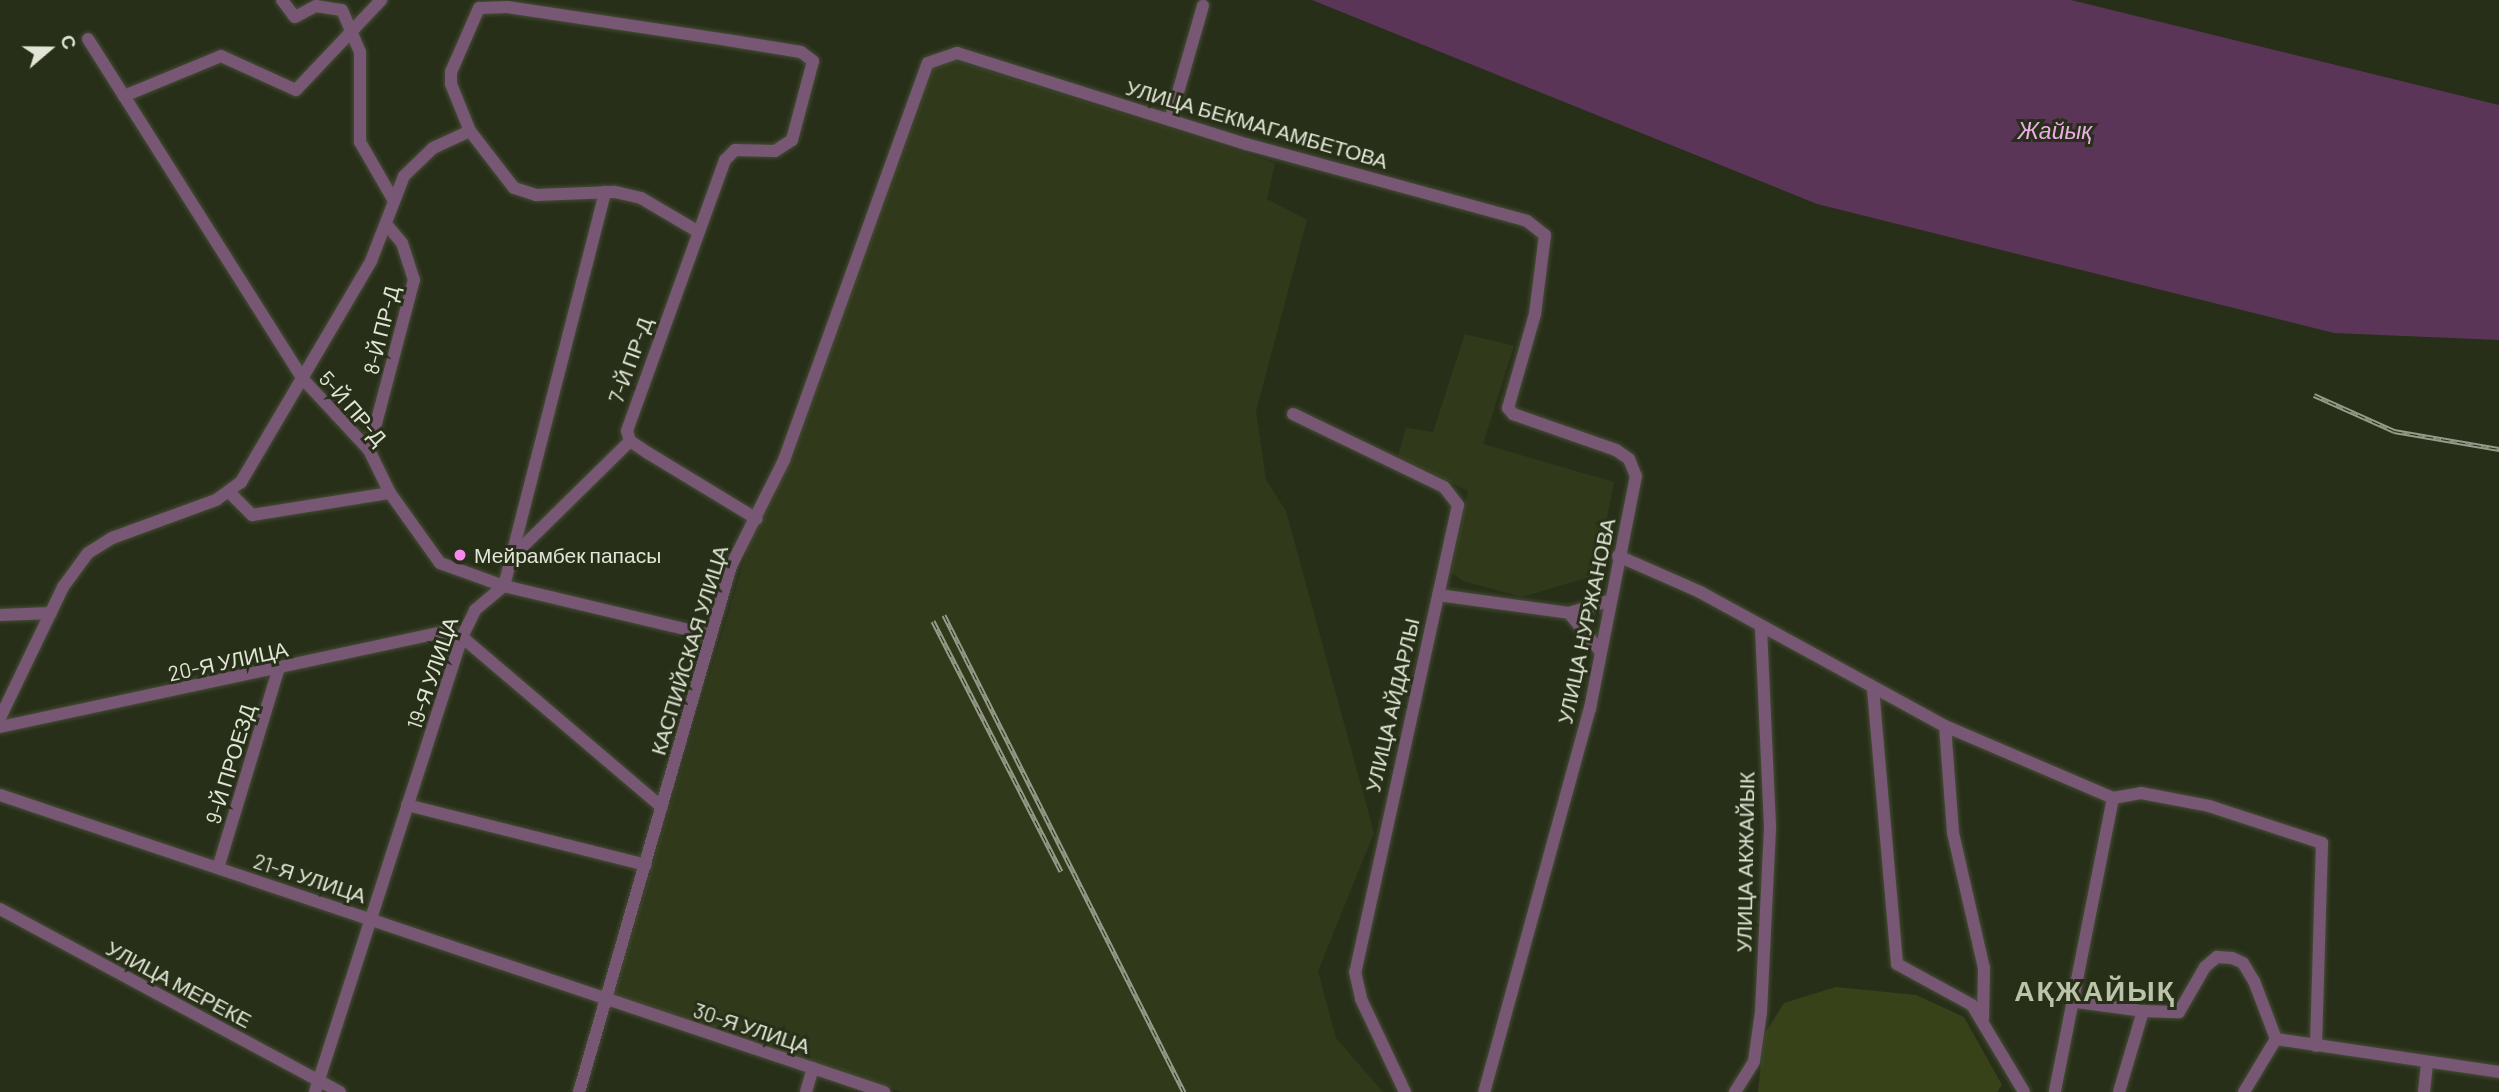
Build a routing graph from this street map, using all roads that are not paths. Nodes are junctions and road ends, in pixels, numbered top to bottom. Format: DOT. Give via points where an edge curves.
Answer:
graph roads {
  1 [pos="282,0"];
  2 [pos="381,0"];
  3 [pos="1203,6"];
  4 [pos="351,29"];
  5 [pos="88,39"];
  6 [pos="957,53"];
  7 [pos="124,96"];
  8 [pos="1170,120"];
  9 [pos="470,131"];
  10 [pos="605,192"];
  11 [pos="394,201"];
  12 [pos="386,224"];
  13 [pos="697,231"];
  14 [pos="1545,235"];
  15 [pos="302,378"];
  16 [pos="1293,414"];
  17 [pos="630,440"];
  18 [pos="369,450"];
  19 [pos="229,492"];
  20 [pos="390,493"];
  21 [pos="757,519"];
  22 [pos="1618,556"];
  23 [pos="509,560"];
  24 [pos="504,586"];
  25 [pos="1438,595"];
  26 [pos="1608,601"];
  27 [pos="1569,612"];
  28 [pos="51,613"];
  29 [pos="0,615"];
  30 [pos="1761,626"];
  31 [pos="710,635"];
  32 [pos="462,637"];
  33 [pos="1600,651"];
  34 [pos="278,671"];
  35 [pos="1873,689"];
  36 [pos="0,718"];
  37 [pos="1945,726"];
  38 [pos="0,727"];
  39 [pos="0,795"];
  40 [pos="2113,798"];
  41 [pos="407,805"];
  42 [pos="662,807"];
  43 [pos="646,865"];
  44 [pos="218,868"];
  45 [pos="0,909"];
  46 [pos="368,917"];
  47 [pos="608,1000"];
  48 [pos="2077,1002"];
  49 [pos="2143,1011"];
  50 [pos="1983,1019"];
  51 [pos="2276,1039"];
  52 [pos="2316,1046"];
  53 [pos="2427,1065"];
  54 [pos="813,1068"];
  55 [pos="2499,1072"];
  56 [pos="316,1086"];
  57 [pos="340,1092"];
  58 [pos="579,1092"];
  59 [pos="806,1092"];
  60 [pos="884,1092"];
  61 [pos="1405,1092"];
  62 [pos="1484,1092"];
  63 [pos="1735,1092"];
  64 [pos="2024,1092"];
  65 [pos="2055,1092"];
  66 [pos="2119,1092"];
  67 [pos="2244,1092"];
  68 [pos="2424,1092"];
  1 -- 4 [label="street" via="295,17 332,5 342,10"];
  2 -- 4 [label="street"];
  3 -- 8 [label="street"];
  4 -- 7 [label="street" via="296,90 220,56"];
  4 -- 11 [label="street" via="360,52 360,142"];
  5 -- 7 [label="street, 5-Й ПР-Д"];
  6 -- 8 [label="street, УЛИЦА БЕКМАГАМБЕТОВА"];
  6 -- 21 [label="street, КАСПИЙСКАЯ УЛИЦА" via="928,63 784,460"];
  7 -- 15 [label="street, 5-Й ПР-Д"];
  8 -- 14 [label="street, УЛИЦА БЕКМАГАМБЕТОВА" via="1527,220"];
  9 -- 10 [label="street" via="522,193"];
  9 -- 11 [label="street" via="418,161"];
  9 -- 13 [label="street" via="451,72 475,15 486,5 809,55 815,68 792,140 775,151 735,150 720,170"];
  10 -- 13 [label="street" via="641,198"];
  10 -- 23 [label="street"];
  11 -- 12 [label="street"];
  12 -- 15 [label="street" via="371,261"];
  12 -- 18 [label="street, 8-Й ПР-Д" via="402,243 414,280"];
  13 -- 17 [label="street, 7-Й ПР-Д" via="631,414"];
  14 -- 22 [label="street, УЛИЦА НУРЖАНОВА" via="1535,314 1508,408 1629,459 1636,476"];
  15 -- 18 [label="street, 5-Й ПР-Д"];
  15 -- 19 [label="street" via="256,461"];
  16 -- 25 [label="street, УЛИЦА АЙДАРЛЫ" via="1444,486 1458,505"];
  17 -- 21 [label="street"];
  17 -- 23 [label="street"];
  18 -- 20 [label="street, 5-Й ПР-Д"];
  19 -- 20 [label="street" via="252,515"];
  19 -- 28 [label="street" via="98,545 77,564"];
  20 -- 24 [label="street, 5-Й ПР-Д" via="440,563"];
  21 -- 31 [label="street, КАСПИЙСКАЯ УЛИЦА" via="731,566"];
  22 -- 26 [label="street, УЛИЦА НУРЖАНОВА"];
  22 -- 30 [label="street"];
  23 -- 24 [label="street"];
  24 -- 31 [label="street, 5-Й ПР-Д"];
  24 -- 32 [label="street, 19-Я УЛИЦА" via="475,610"];
  25 -- 27 [label="street"];
  25 -- 61 [label="street, УЛИЦА АЙДАРЛЫ" via="1355,972 1361,999"];
  26 -- 27 [label="street"];
  26 -- 33 [label="street, УЛИЦА НУРЖАНОВА"];
  27 -- 33 [label="street"];
  28 -- 29 [label="street"];
  28 -- 36 [label="street"];
  30 -- 35 [label="street"];
  30 -- 63 [label="street, УЛИЦА АКЖАЙЫК" via="1770,826 1761,1012 1754,1061"];
  31 -- 42 [label="street, КАСПИЙСКАЯ УЛИЦА"];
  32 -- 34 [label="street, 20-Я УЛИЦА" via="445,632"];
  32 -- 41 [label="street, 19-Я УЛИЦА"];
  32 -- 42 [label="street"];
  33 -- 62 [label="street, УЛИЦА НУРЖАНОВА" via="1590,708"];
  34 -- 38 [label="street, 20-Я УЛИЦА"];
  34 -- 44 [label="street, 9-Й ПРОЕЗД"];
  35 -- 37 [label="street"];
  35 -- 50 [label="street" via="1897,964 1972,1005"];
  37 -- 40 [label="street"];
  37 -- 50 [label="street" via="1953,833 1984,968"];
  39 -- 44 [label="street, 21-Я УЛИЦА"];
  40 -- 48 [label="street"];
  40 -- 52 [label="street" via="2141,793 2209,806 2322,843"];
  41 -- 43 [label="street"];
  41 -- 46 [label="street, 19-Я УЛИЦА"];
  42 -- 43 [label="street, КАСПИЙСКАЯ УЛИЦА"];
  43 -- 47 [label="street, КАСПИЙСКАЯ УЛИЦА"];
  44 -- 46 [label="street, 21-Я УЛИЦА"];
  45 -- 56 [label="street, УЛИЦА МЕРЕКЕ"];
  46 -- 47 [label="street, 21-Я УЛИЦА"];
  46 -- 56 [label="street, 19-Я УЛИЦА"];
  47 -- 54 [label="street, 30-Я УЛИЦА"];
  47 -- 58 [label="street, КАСПИЙСКАЯ УЛИЦА"];
  48 -- 49 [label="street"];
  48 -- 65 [label="street"];
  49 -- 51 [label="street" via="2179,1012 2205,967 2217,957 2232,958 2243,963 2254,981"];
  49 -- 66 [label="street"];
  50 -- 64 [label="street"];
  51 -- 52 [label="street"];
  51 -- 67 [label="street"];
  52 -- 53 [label="street"];
  53 -- 55 [label="street"];
  53 -- 68 [label="street"];
  54 -- 59 [label="street"];
  54 -- 60 [label="street, 30-Я УЛИЦА"];
  56 -- 57 [label="street, УЛИЦА МЕРЕКЕ"];
}
